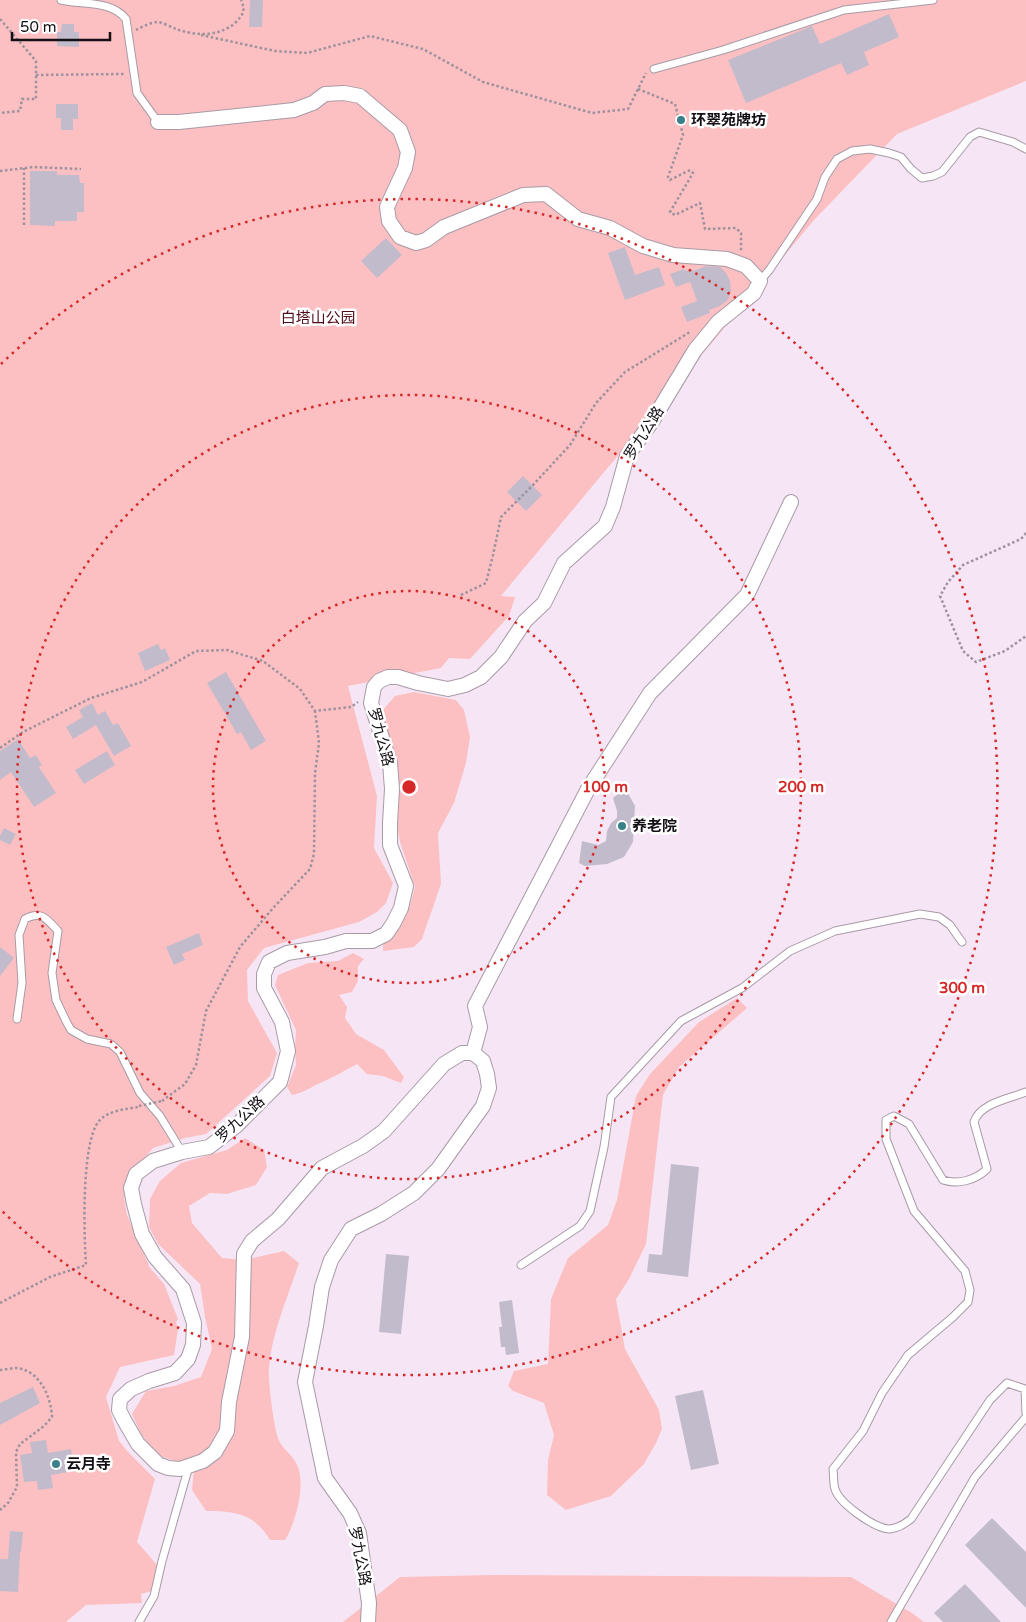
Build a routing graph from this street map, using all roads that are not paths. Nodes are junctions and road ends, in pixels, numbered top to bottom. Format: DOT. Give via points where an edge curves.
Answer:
graph roads {
  1 [pos="61,0"];
  2 [pos="934,0"];
  3 [pos="654,69"];
  4 [pos="158,122"];
  5 [pos="1026,149"];
  6 [pos="760,281"];
  7 [pos="791,502"];
  8 [pos="962,942"];
  9 [pos="17,1019"];
  10 [pos="473,1053"];
  11 [pos="1026,1092"];
  12 [pos="182,1152"];
  13 [pos="521,1265"];
  14 [pos="1026,1413"];
  15 [pos="1026,1417"];
  16 [pos="189,1466"];
  17 [pos="139,1622"];
  18 [pos="368,1622"];
  19 [pos="891,1622"];
  1 -- 4 [label="lane" via="94,3 120,12 126,19 137,93"];
  2 -- 3 [label="lane" via="844,10"];
  4 -- 6 [label="street" via="294,110 325,94 360,96 400,130 408,152 405,168 387,208 389,221 400,237 416,243 444,227 523,195 546,194 578,219 610,228 643,246 673,255 727,259 740,263"];
  5 -- 6 [label="lane, 罗九公路" via="978,132 965,142 942,172 922,178 901,158 889,152 852,151 837,160 825,177 817,199"];
  6 -- 12 [label="street, 罗九公路" via="754,293 718,322 695,350 627,456 606,526 564,563 544,603 525,621 501,657 480,677 448,689 398,677 388,677 374,687 371,703 390,763 390,845 406,886 401,908 386,934 372,941 346,941 287,953 269,962 264,974 264,988 282,1022 288,1051 280,1082 236,1126 209,1147"];
  7 -- 10 [label="street" via="747,595 650,693 588,789 475,1006 480,1027"];
  8 -- 13 [label="lane" via="940,917 920,914 836,931 790,951 742,988 681,1021 611,1097 604,1147 590,1211 585,1219 580,1226"];
  9 -- 12 [label="lane" via="22,983 19,935 24,919 32,915 41,916 58,931 52,973 56,1000 71,1030 87,1039 111,1044 120,1052 140,1093 160,1116"];
  10 -- 16 [label="street, 罗九公路" via="462,1053 444,1064 384,1131 322,1168 278,1219 252,1240 244,1254 242,1337 229,1402 227,1431 215,1452"];
  10 -- 18 [label="street, 罗九公路" via="483,1062 487,1074 489,1088 483,1106 438,1169 414,1194 351,1229 331,1260 322,1287 306,1382 325,1478 350,1513 359,1533 369,1603"];
  11 -- 14 [label="lane" via="984,1108 976,1115 974,1122 987,1169 980,1177 953,1183 943,1180 909,1124 894,1116 886,1120 886,1139 914,1211 965,1271 970,1290 968,1302 908,1355 882,1393 863,1431 833,1469 835,1490 846,1504 872,1524 888,1529 898,1528 911,1519 990,1400 1007,1384 1025,1389"];
  12 -- 16 [label="street, 罗九公路" via="153,1161 136,1174 132,1188 142,1234 155,1257 182,1289 194,1323 193,1346 188,1359 175,1373 132,1389 120,1399 119,1410 138,1444 158,1464 180,1469"];
  15 -- 19 [label="lane" via="975,1477"];
  16 -- 17 [label="lane" via="154,1596"];
}
